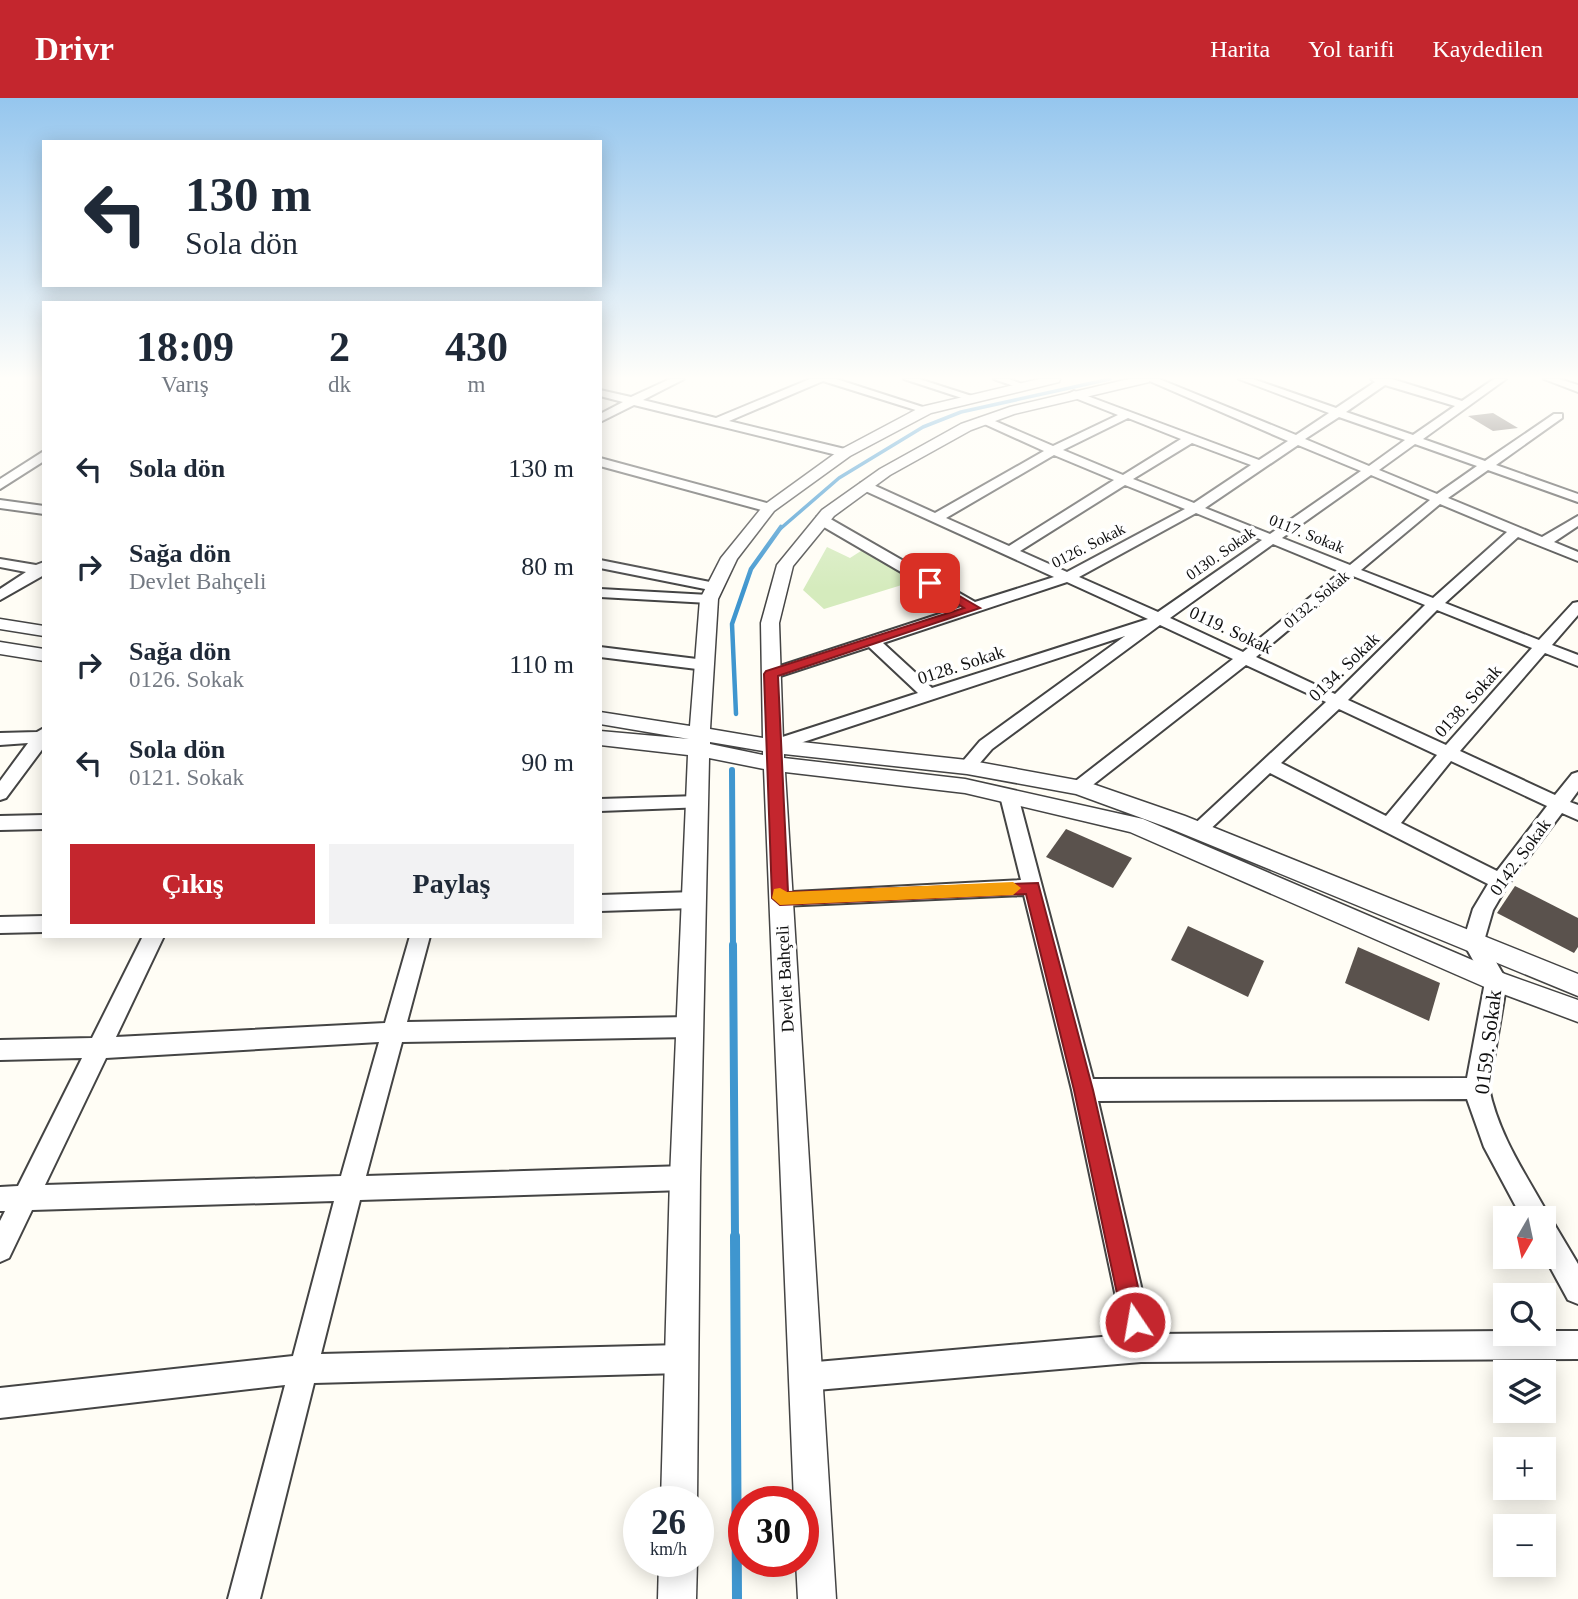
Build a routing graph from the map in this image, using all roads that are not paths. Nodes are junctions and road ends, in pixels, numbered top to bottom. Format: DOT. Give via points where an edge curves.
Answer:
graph roads {
  1 [pos="829,449"];
  2 [pos="853,449"];
  3 [pos="928,449"];
  4 [pos="1173,449"];
  5 [pos="1217,449"];
  6 [pos="1286,449"];
  7 [pos="1323,449"];
  8 [pos="1398,449"];
  9 [pos="1444,449"];
  10 [pos="1511,449"];
  11 [pos="1054,450"];
  12 [pos="845,453"];
  13 [pos="42,456"];
  14 [pos="602,463"];
  15 [pos="1262,465"];
  16 [pos="1488,465"];
  17 [pos="1371,468"];
  18 [pos="1124,479"];
  19 [pos="0,485"];
  20 [pos="865,486"];
  21 [pos="1440,498"];
  22 [pos="1578,498"];
  23 [pos="0,504"];
  24 [pos="769,508"];
  25 [pos="1196,508"];
  26 [pos="42,510"];
  27 [pos="936,518"];
  28 [pos="822,520"];
  29 [pos="1578,520"];
  30 [pos="1517,531"];
  31 [pos="1272,538"];
  32 [pos="1544,542"];
  33 [pos="1010,551"];
  34 [pos="1578,556"];
  35 [pos="0,563"];
  36 [pos="602,565"];
  37 [pos="42,569"];
  38 [pos="1350,570"];
  39 [pos="1068,577"];
  40 [pos="602,593"];
  41 [pos="712,593"];
  42 [pos="0,596"];
  43 [pos="1435,604"];
  44 [pos="1578,606"];
  45 [pos="974,608"];
  46 [pos="1160,619"];
  47 [pos="0,624"];
  48 [pos="42,631"];
  49 [pos="872,641"];
  50 [pos="1542,647"];
  51 [pos="0,648"];
  52 [pos="602,652"];
  53 [pos="42,655"];
  54 [pos="1245,658"];
  55 [pos="1578,661"];
  56 [pos="705,666"];
  57 [pos="771,674"];
  58 [pos="931,695"];
  59 [pos="1337,701"];
  60 [pos="602,718"];
  61 [pos="42,736"];
  62 [pos="42,737"];
  63 [pos="602,738"];
  64 [pos="0,739"];
  65 [pos="699,742"];
  66 [pos="1448,753"];
  67 [pos="773,755"];
  68 [pos="1268,764"];
  69 [pos="967,767"];
  70 [pos="1578,778"];
  71 [pos="1079,787"];
  72 [pos="0,794"];
  73 [pos="1009,796"];
  74 [pos="698,802"];
  75 [pos="1559,804"];
  76 [pos="602,805"];
  77 [pos="1578,813"];
  78 [pos="0,822"];
  79 [pos="42,822"];
  80 [pos="1389,825"];
  81 [pos="1197,830"];
  82 [pos="1500,881"];
  83 [pos="1032,887"];
  84 [pos="780,898"];
  85 [pos="694,900"];
  86 [pos="602,903"];
  87 [pos="42,924"];
  88 [pos="0,925"];
  89 [pos="153,938"];
  90 [pos="419,938"];
  91 [pos="1473,942"];
  92 [pos="1496,981"];
  93 [pos="1578,985"];
  94 [pos="1578,1011"];
  95 [pos="690,1027"];
  96 [pos="393,1032"];
  97 [pos="99,1048"];
  98 [pos="0,1049"];
  99 [pos="1477,1088"];
  100 [pos="1084,1090"];
  101 [pos="685,1178"];
  102 [pos="350,1189"];
  103 [pos="12,1199"];
  104 [pos="1530,1206"];
  105 [pos="0,1250"];
  106 [pos="1556,1252"];
  107 [pos="1578,1290"];
  108 [pos="1578,1345"];
  109 [pos="1141,1348"];
  110 [pos="681,1359"];
  111 [pos="303,1369"];
  112 [pos="805,1377"];
  113 [pos="0,1403"];
  114 [pos="679,1486"];
  115 [pos="678,1577"];
  116 [pos="244,1599"];
  117 [pos="677,1599"];
  118 [pos="817,1599"];
  1 -- 12 [label="street"];
  2 -- 12 [label="street"];
  3 -- 20 [label="street, Devlet Bahçeli"];
  4 -- 18 [label="street"];
  5 -- 15 [label="street"];
  6 -- 15 [label="street, 0126. Sokak"];
  7 -- 17 [label="street"];
  8 -- 17 [label="street, 0130. Sokak"];
  9 -- 16 [label="street"];
  10 -- 16 [label="street, 0132. Sokak"];
  11 -- 18 [label="street, 0117. Sokak"];
  11 -- 27 [label="street"];
  12 -- 24 [label="street"];
  13 -- 19 [label="street"];
  14 -- 24 [label="street"];
  15 -- 25 [label="street, 0126. Sokak"];
  16 -- 21 [label="street, 0132. Sokak"];
  16 -- 22 [label="street"];
  17 -- 21 [label="street"];
  17 -- 31 [label="street, 0130. Sokak"];
  18 -- 25 [label="street, 0117. Sokak"];
  18 -- 33 [label="street"];
  20 -- 27 [label="street, 0119. Sokak"];
  20 -- 28 [label="street, Devlet Bahçeli"];
  21 -- 30 [label="street"];
  21 -- 38 [label="street, 0132. Sokak"];
  23 -- 26 [label="street"];
  24 -- 41 [label="street" via="729,558"];
  25 -- 31 [label="street, 0117. Sokak"];
  25 -- 39 [label="street, 0126. Sokak"];
  27 -- 33 [label="street, 0119. Sokak"];
  28 -- 45 [label="street"];
  28 -- 57 [label="street, Devlet Bahçeli" via="785,565 769,623"];
  29 -- 32 [label="street"];
  30 -- 32 [label="street"];
  30 -- 43 [label="street, 0134. Sokak"];
  31 -- 38 [label="street, 0117. Sokak"];
  31 -- 46 [label="street, 0130. Sokak"];
  32 -- 34 [label="street"];
  33 -- 39 [label="street, 0119. Sokak"];
  35 -- 37 [label="street"];
  36 -- 41 [label="street"];
  37 -- 42 [label="street"];
  38 -- 43 [label="street, 0117. Sokak"];
  38 -- 54 [label="street, 0132. Sokak"];
  39 -- 45 [label="street, 0126. Sokak"];
  39 -- 46 [label="street, 0119. Sokak"];
  40 -- 41 [label="street"];
  41 -- 56 [label="street"];
  43 -- 50 [label="street, 0117. Sokak"];
  43 -- 59 [label="street, 0134. Sokak"];
  44 -- 50 [label="street, 0138. Sokak"];
  45 -- 49 [label="street, 0126. Sokak"];
  46 -- 54 [label="street, 0119. Sokak"];
  46 -- 58 [label="street, 0128. Sokak"];
  46 -- 69 [label="street, 0130. Sokak" via="986,745"];
  47 -- 48 [label="street"];
  49 -- 57 [label="street, 0126. Sokak"];
  49 -- 58 [label="street"];
  50 -- 55 [label="street, 0117. Sokak"];
  50 -- 66 [label="street, 0138. Sokak"];
  51 -- 53 [label="street"];
  52 -- 56 [label="street"];
  54 -- 59 [label="street, 0119. Sokak"];
  54 -- 71 [label="street, 0132. Sokak"];
  56 -- 65 [label="street"];
  57 -- 67 [label="street, Devlet Bahçeli"];
  58 -- 67 [label="street, 0128. Sokak"];
  59 -- 66 [label="street, 0119. Sokak"];
  59 -- 68 [label="street, 0134. Sokak"];
  60 -- 65 [label="street"];
  61 -- 64 [label="street"];
  62 -- 72 [label="street"];
  63 -- 65 [label="street"];
  65 -- 67 [label="street"];
  65 -- 74 [label="street"];
  66 -- 75 [label="street, 0119. Sokak"];
  66 -- 80 [label="street, 0138. Sokak"];
  67 -- 69 [label="street"];
  67 -- 73 [label="street"];
  67 -- 84 [label="street, Devlet Bahçeli"];
  68 -- 80 [label="street"];
  68 -- 81 [label="street, 0134. Sokak"];
  69 -- 71 [label="street"];
  70 -- 75 [label="street, 0142. Sokak"];
  71 -- 81 [label="street"];
  73 -- 83 [label="street"];
  73 -- 92 [label="street" via="1135,825"];
  74 -- 76 [label="street"];
  74 -- 85 [label="street"];
  75 -- 77 [label="street, 0119. Sokak"];
  75 -- 82 [label="street, 0142. Sokak"];
  78 -- 79 [label="street"];
  80 -- 82 [label="street"];
  81 -- 91 [label="street"];
  82 -- 91 [label="street, 0142. Sokak" via="1483,909"];
  83 -- 84 [label="street"];
  83 -- 100 [label="street"];
  84 -- 112 [label="street, Devlet Bahçeli"];
  85 -- 86 [label="street"];
  85 -- 95 [label="street"];
  87 -- 88 [label="street"];
  89 -- 97 [label="street"];
  90 -- 96 [label="street"];
  91 -- 92 [label="street, 0159. Sokak"];
  91 -- 93 [label="street"];
  92 -- 94 [label="street"];
  92 -- 99 [label="street, 0159. Sokak"];
  95 -- 96 [label="street"];
  95 -- 101 [label="street"];
  96 -- 97 [label="street"];
  96 -- 102 [label="street"];
  97 -- 98 [label="street"];
  97 -- 103 [label="street"];
  99 -- 100 [label="street"];
  99 -- 104 [label="street, 0159. Sokak" via="1488,1129"];
  100 -- 109 [label="street"];
  101 -- 102 [label="street"];
  101 -- 110 [label="street"];
  102 -- 103 [label="street"];
  102 -- 111 [label="street"];
  103 -- 105 [label="street"];
  106 -- 107 [label="street"];
  108 -- 109 [label="street"];
  109 -- 112 [label="street"];
  110 -- 111 [label="street"];
  110 -- 114 [label="street"];
  111 -- 113 [label="street"];
  111 -- 116 [label="street"];
  112 -- 118 [label="street, Devlet Bahçeli"];
  115 -- 117 [label="street"];
}
